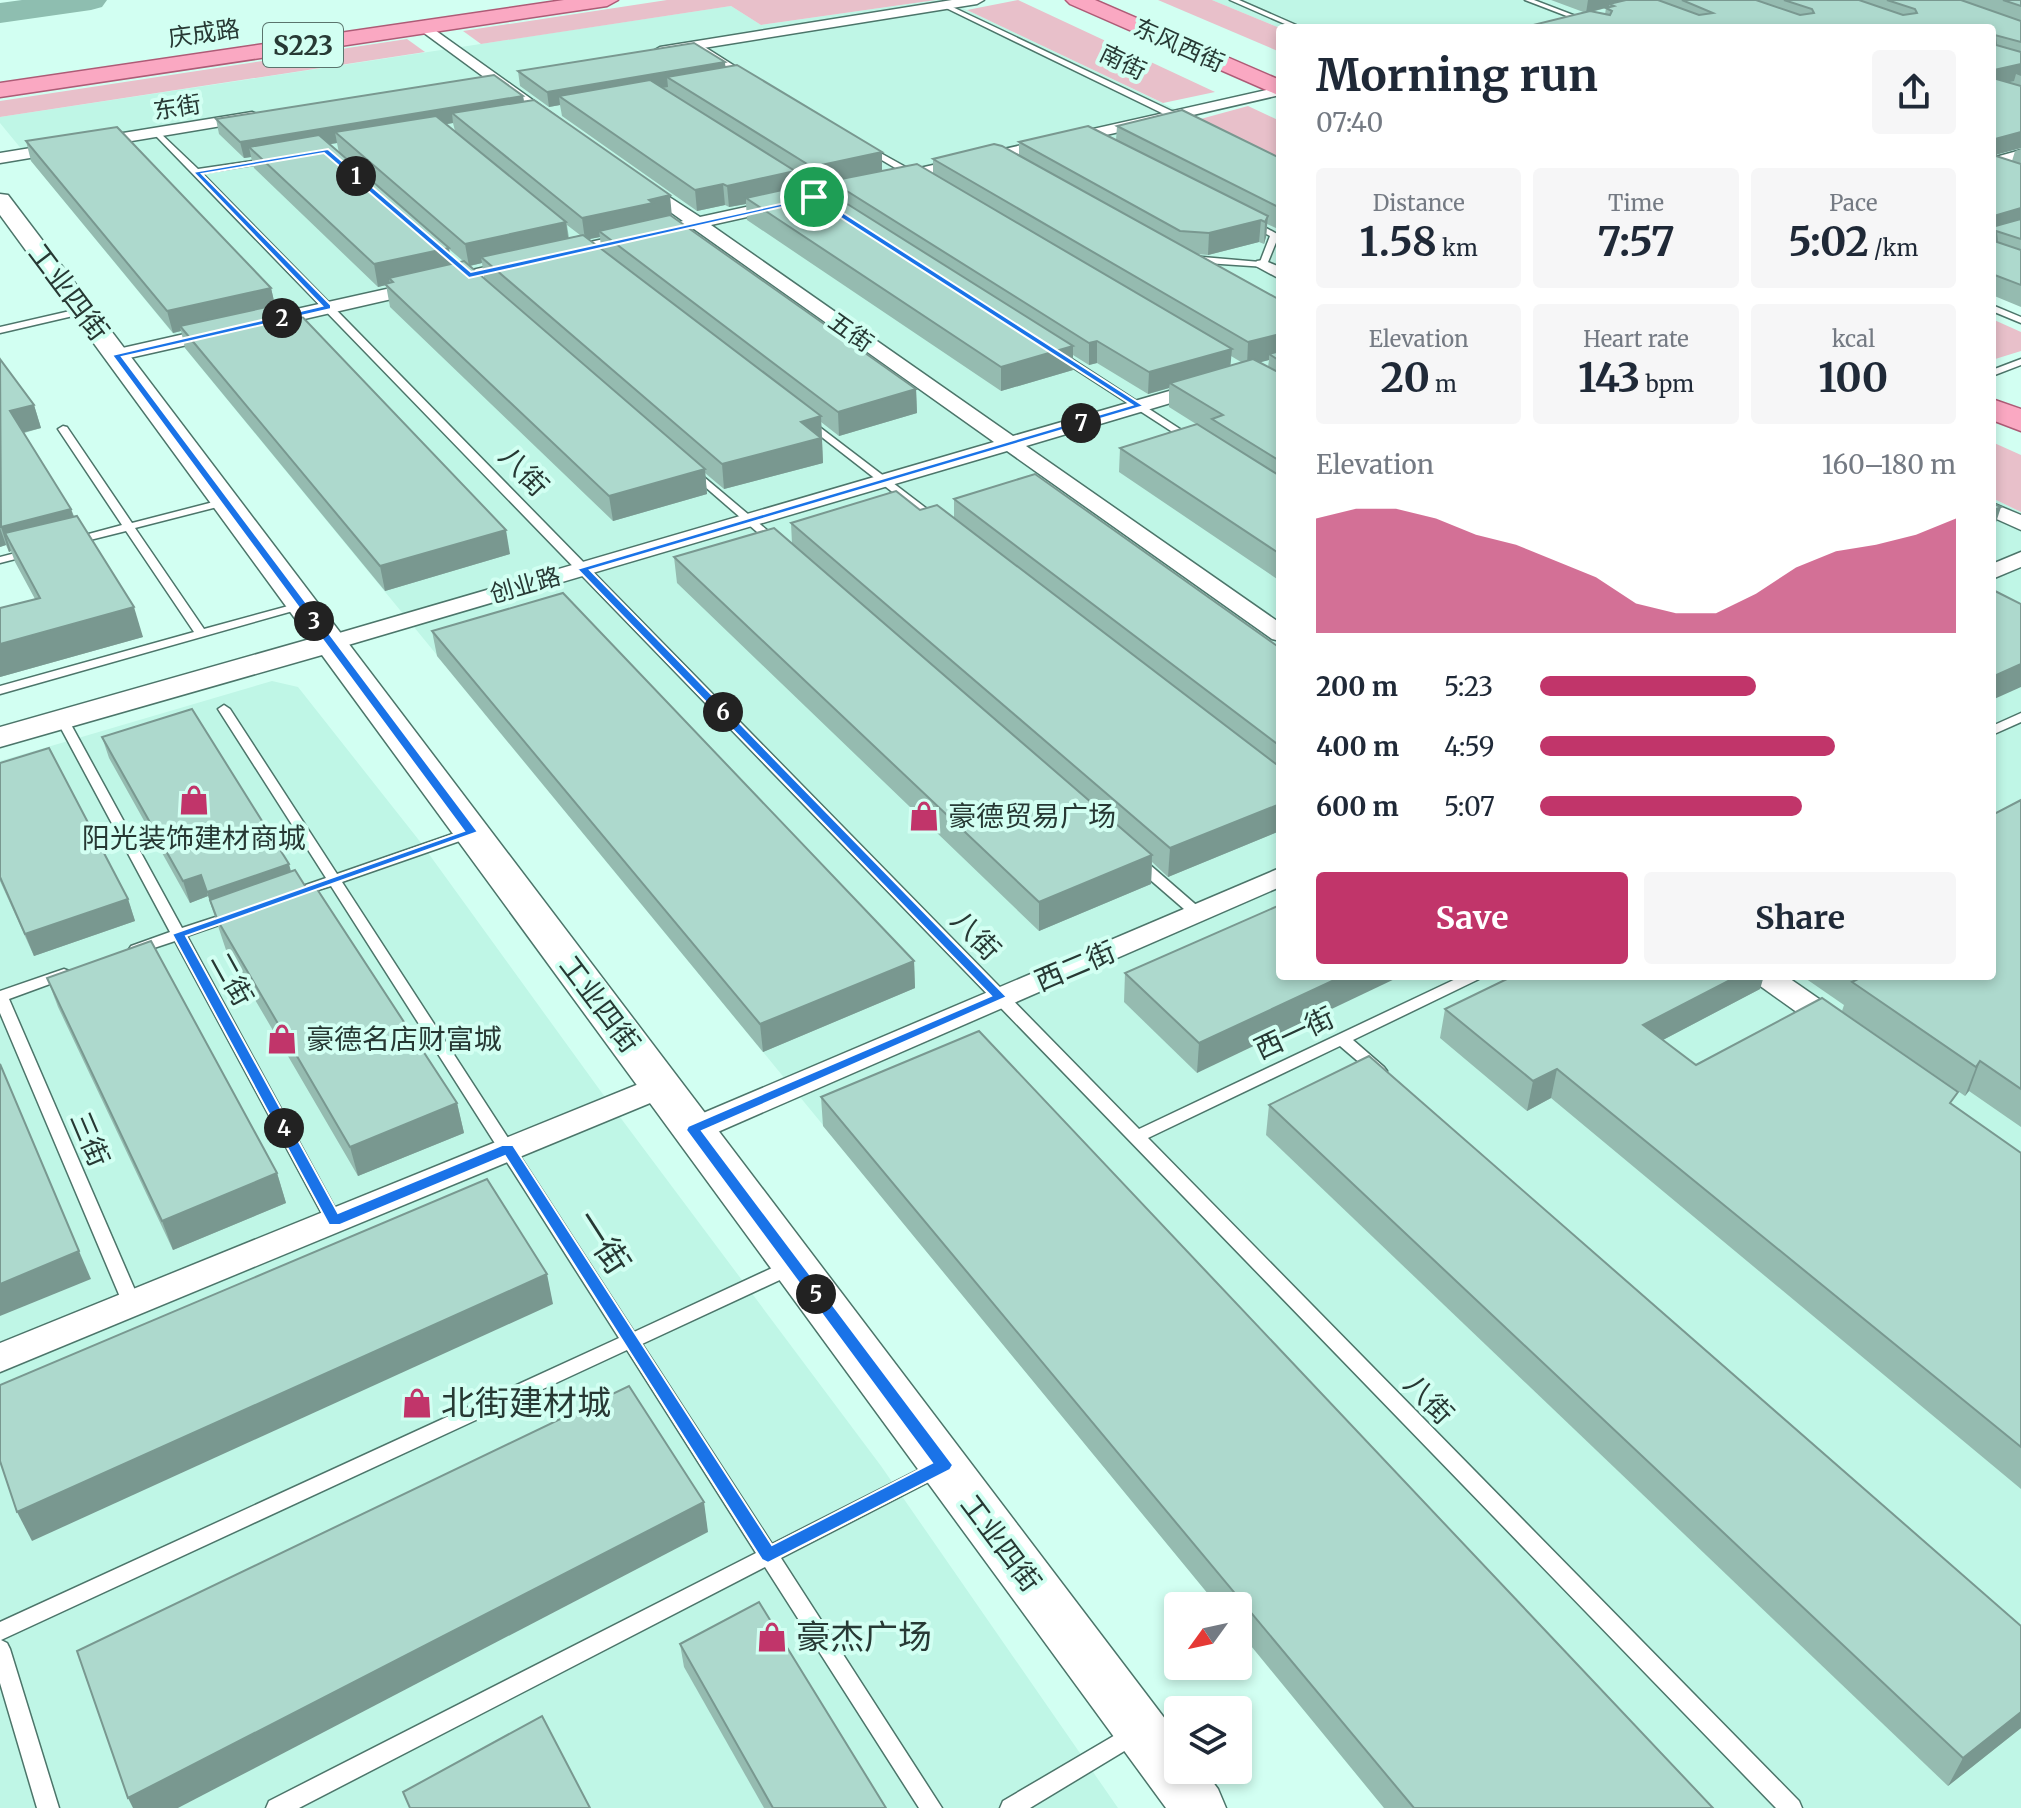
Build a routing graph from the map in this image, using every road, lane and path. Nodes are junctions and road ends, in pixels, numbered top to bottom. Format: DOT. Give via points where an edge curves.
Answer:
graph roads {
  1 [pos="607,0"];
  2 [pos="977,0"];
  3 [pos="1077,0"];
  4 [pos="1118,0"];
  5 [pos="1233,0"];
  6 [pos="1528,0"];
  7 [pos="944,5"];
  8 [pos="1611,13"];
  9 [pos="1581,20"];
  10 [pos="1290,24"];
  11 [pos="1562,24"];
  12 [pos="1592,24"];
  13 [pos="425,27"];
  14 [pos="698,45"];
  15 [pos="651,53"];
  16 [pos="1276,66"];
  17 [pos="738,81"];
  18 [pos="1276,88"];
  19 [pos="0,90"];
  20 [pos="1276,91"];
  21 [pos="265,115"];
  22 [pos="1175,116"];
  23 [pos="1201,128"];
  24 [pos="568,132"];
  25 [pos="158,133"];
  26 [pos="859,143"];
  27 [pos="2021,156"];
  28 [pos="0,158"];
  29 [pos="283,158"];
  30 [pos="1997,168"];
  31 [pos="620,169"];
  32 [pos="196,172"];
  33 [pos="920,179"];
  34 [pos="871,184"];
  35 [pos="0,200"];
  36 [pos="800,200"];
  37 [pos="1234,214"];
  38 [pos="698,224"];
  39 [pos="1176,258"];
  40 [pos="1263,265"];
  41 [pos="1276,272"];
  42 [pos="328,307"];
  43 [pos="1996,310"];
  44 [pos="83,311"];
  45 [pos="2021,320"];
  46 [pos="0,330"];
  47 [pos="1048,347"];
  48 [pos="116,355"];
  49 [pos="2021,362"];
  50 [pos="1996,373"];
  51 [pos="1996,377"];
  52 [pos="1221,382"];
  53 [pos="2021,390"];
  54 [pos="1139,406"];
  55 [pos="1996,410"];
  56 [pos="797,413"];
  57 [pos="2021,421"];
  58 [pos="63,429"];
  59 [pos="1010,444"];
  60 [pos="1203,447"];
  61 [pos="679,459"];
  62 [pos="884,480"];
  63 [pos="225,502"];
  64 [pos="1996,511"];
  65 [pos="749,520"];
  66 [pos="2021,523"];
  67 [pos="129,526"];
  68 [pos="946,528"];
  69 [pos="57,545"];
  70 [pos="43,549"];
  71 [pos="785,551"];
  72 [pos="2021,559"];
  73 [pos="0,560"];
  74 [pos="583,569"];
  75 [pos="1996,570"];
  76 [pos="303,605"];
  77 [pos="1276,631"];
  78 [pos="201,634"];
  79 [pos="330,643"];
  80 [pos="0,690"];
  81 [pos="224,709"];
  82 [pos="2021,717"];
  83 [pos="62,719"];
  84 [pos="1996,729"];
  85 [pos="0,737"];
  86 [pos="472,832"];
  87 [pos="1126,851"];
  88 [pos="1276,879"];
  89 [pos="334,880"];
  90 [pos="277,900"];
  91 [pos="249,910"];
  92 [pos="1197,913"];
  93 [pos="178,934"];
  94 [pos="119,955"];
  95 [pos="74,970"];
  96 [pos="1466,980"];
  97 [pos="1772,980"];
  98 [pos="0,996"];
  99 [pos="1001,997"];
  100 [pos="1342,1039"];
  101 [pos="1855,1039"];
  102 [pos="1390,1080"];
  103 [pos="661,1086"];
  104 [pos="693,1130"];
  105 [pos="1136,1137"];
  106 [pos="508,1149"];
  107 [pos="334,1221"];
  108 [pos="795,1265"];
  109 [pos="132,1304"];
  110 [pos="631,1340"];
  111 [pos="0,1358"];
  112 [pos="944,1465"];
  113 [pos="768,1555"];
  114 [pos="0,1632"];
  115 [pos="0,1649"];
  116 [pos="1141,1730"];
  117 [pos="48,1808"];
  118 [pos="277,1808"];
  119 [pos="931,1808"];
  120 [pos="1011,1808"];
  121 [pos="1199,1808"];
  122 [pos="1791,1808"];
  1 -- 13 [label="main road, 庆成路 / S223"];
  2 -- 7 [label="street"];
  3 -- 18 [label="main road, 东风西街"];
  4 -- 16 [label="main road, 东风西街"];
  5 -- 10 [label="lane"];
  6 -- 9 [label="lane"];
  7 -- 14 [label="street"];
  7 -- 22 [label="lane, 南街"];
  8 -- 9 [label="street"];
  9 -- 11 [label="street"];
  9 -- 12 [label="lane"];
  13 -- 19 [label="main road, 庆成路 / S223"];
  13 -- 24 [label="street"];
  14 -- 15 [label="street"];
  14 -- 17 [label="lane" via="751,78"];
  20 -- 22 [label="street"];
  21 -- 25 [label="street, 东街"];
  22 -- 23 [label="street, 南街"];
  22 -- 33 [label="street"];
  25 -- 28 [label="street, 东街"];
  25 -- 32 [label="lane, 八街"];
  26 -- 33 [label="lane"];
  27 -- 30 [label="street"];
  29 -- 32 [label="lane"];
  31 -- 38 [label="street, 五街"];
  32 -- 42 [label="lane, 八街"];
  33 -- 34 [label="street"];
  35 -- 44 [label="street, 工业四街"];
  36 -- 38 [label="street"];
  37 -- 40 [label="lane" via="1275,235"];
  38 -- 42 [label="street"];
  38 -- 59 [label="street, 五街"];
  39 -- 40 [label="lane"];
  40 -- 41 [label="street"];
  42 -- 48 [label="street"];
  42 -- 74 [label="lane, 八街"];
  43 -- 45 [label="lane"];
  44 -- 46 [label="lane"];
  44 -- 48 [label="street, 工业四街"];
  47 -- 54 [label="lane"];
  48 -- 63 [label="street, 工业四街"];
  49 -- 50 [label="lane"];
  51 -- 53 [label="main road"];
  52 -- 54 [label="street, 创业路"];
  54 -- 59 [label="street, 创业路"];
  54 -- 60 [label="lane"];
  55 -- 57 [label="main road"];
  56 -- 62 [label="lane"];
  58 -- 67 [label="lane"];
  59 -- 62 [label="street, 创业路"];
  59 -- 77 [label="street, 五街"];
  61 -- 65 [label="lane"];
  62 -- 65 [label="street, 创业路"];
  62 -- 68 [label="lane"];
  63 -- 67 [label="lane"];
  63 -- 76 [label="street, 工业四街"];
  64 -- 66 [label="street"];
  65 -- 71 [label="lane"];
  65 -- 74 [label="street, 创业路"];
  67 -- 69 [label="lane"];
  67 -- 78 [label="lane"];
  70 -- 73 [label="lane"];
  72 -- 75 [label="street"];
  74 -- 79 [label="street, 创业路"];
  74 -- 99 [label="lane, 八街"];
  76 -- 78 [label="lane"];
  76 -- 79 [label="street, 工业四街"];
  78 -- 80 [label="lane"];
  79 -- 83 [label="street, 创业路"];
  79 -- 86 [label="street, 工业四街"];
  81 -- 89 [label="lane, 一街"];
  82 -- 84 [label="lane"];
  83 -- 85 [label="street, 创业路"];
  83 -- 93 [label="lane, 二街"];
  86 -- 89 [label="lane"];
  86 -- 103 [label="street, 工业四街"];
  87 -- 92 [label="lane"];
  88 -- 92 [label="street, 西二街"];
  89 -- 90 [label="lane"];
  89 -- 106 [label="lane, 一街"];
  91 -- 93 [label="lane"];
  92 -- 99 [label="street, 西二街"];
  93 -- 94 [label="lane"];
  93 -- 107 [label="lane, 二街"];
  95 -- 98 [label="lane"];
  96 -- 100 [label="lane, 西一街"];
  97 -- 101 [label="street"];
  98 -- 109 [label="lane, 三街"];
  99 -- 104 [label="street, 西二街"];
  99 -- 105 [label="lane, 八街"];
  100 -- 102 [label="lane"];
  100 -- 105 [label="lane, 西一街"];
  103 -- 104 [label="street, 工业四街"];
  103 -- 106 [label="street"];
  104 -- 108 [label="street, 工业四街"];
  105 -- 122 [label="lane, 八街"];
  106 -- 107 [label="street"];
  106 -- 110 [label="lane, 一街"];
  107 -- 109 [label="street"];
  108 -- 110 [label="lane"];
  108 -- 112 [label="street, 工业四街"];
  109 -- 111 [label="street"];
  110 -- 113 [label="lane, 一街"];
  110 -- 114 [label="lane"];
  112 -- 113 [label="lane"];
  112 -- 116 [label="street, 工业四街"];
  113 -- 118 [label="lane"];
  113 -- 119 [label="lane, 一街"];
  115 -- 117 [label="lane"];
  116 -- 120 [label="lane"];
  116 -- 121 [label="street, 工业四街"];
}
